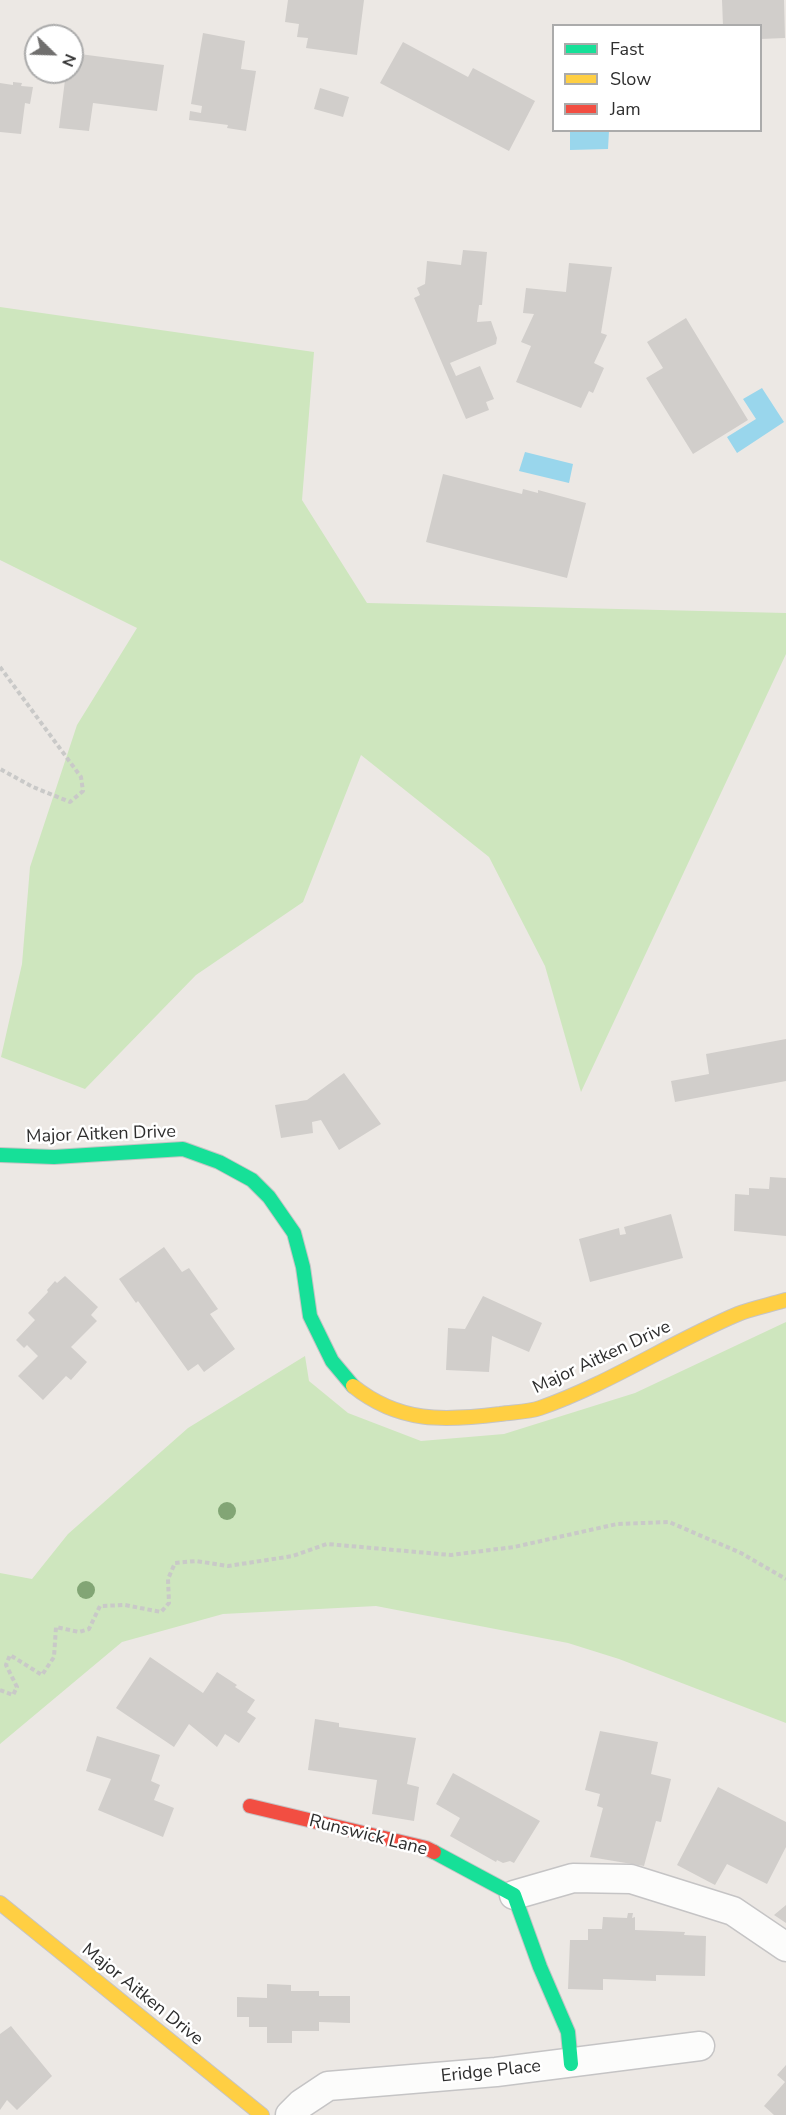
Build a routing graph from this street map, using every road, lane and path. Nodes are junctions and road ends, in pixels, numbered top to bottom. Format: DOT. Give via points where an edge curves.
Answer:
graph roads {
  1 [pos="0,667"];
  2 [pos="0,769"];
  3 [pos="0,1155"];
  4 [pos="786,1300"];
  5 [pos="786,1579"];
  6 [pos="0,1690"];
  7 [pos="250,1806"];
  8 [pos="514,1895"];
  9 [pos="0,1903"];
  10 [pos="786,1947"];
  11 [pos="700,2046"];
  12 [pos="570,2064"];
  13 [pos="262,2115"];
  14 [pos="290,2115"];
  1 -- 2 [label="path" via="81,777 83,791 70,802"];
  3 -- 4 [label="street, Major Aitken Drive" via="54,1157 183,1149 252,1180 294,1233 310,1316 348,1382 368,1398 398,1412 430,1419 538,1409 740,1314"];
  5 -- 6 [label="path" via="741,1553 669,1522 617,1524 451,1555 327,1544 293,1556 228,1566 196,1561 175,1563 168,1579 169,1604 161,1612 125,1605 100,1606 89,1629 79,1632 56,1627 54,1657 42,1675 10,1654 6,1665 17,1687 13,1695"];
  7 -- 8 [label="street, Runswick Lane" via="426,1848"];
  8 -- 10 [label="street" via="573,1878 631,1879 733,1911"];
  8 -- 12 [label="street" via="568,2032"];
  9 -- 13 [label="street, Major Aitken Drive"];
  11 -- 12 [label="street, Eridge Place"];
  12 -- 14 [label="street, Eridge Place" via="328,2086"];
}
